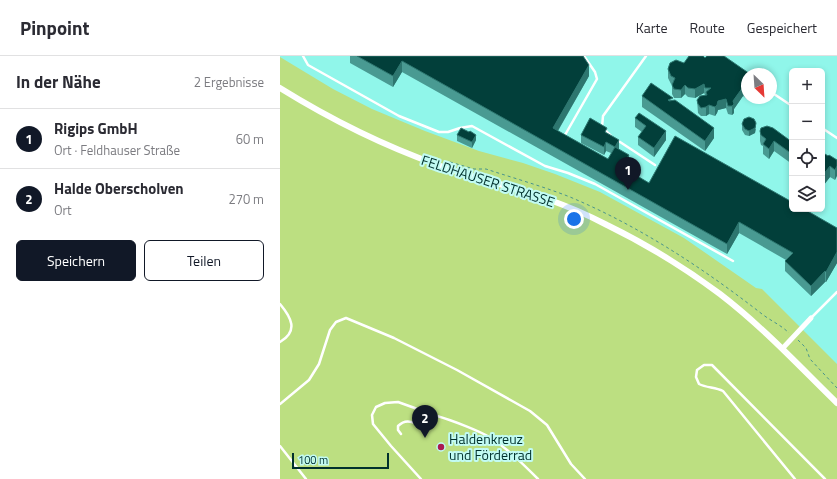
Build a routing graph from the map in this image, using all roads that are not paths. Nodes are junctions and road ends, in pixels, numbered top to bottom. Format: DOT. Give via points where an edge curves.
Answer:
graph roads {
  1 [pos="303,56"];
  2 [pos="584,56"];
  3 [pos="646,56"];
  4 [pos="280,88"];
  5 [pos="777,96"];
  6 [pos="789,104"];
  7 [pos="825,130"];
  8 [pos="566,135"];
  9 [pos="837,138"];
  10 [pos="654,165"];
  11 [pos="733,261"];
  12 [pos="837,292"];
  13 [pos="280,304"];
  14 [pos="811,318"];
  15 [pos="280,342"];
  16 [pos="782,349"];
  17 [pos="280,404"];
  18 [pos="837,404"];
  19 [pos="437,416"];
  20 [pos="401,434"];
  21 [pos="280,446"];
  22 [pos="306,479"];
  23 [pos="421,479"];
  24 [pos="538,479"];
  25 [pos="585,479"];
  26 [pos="795,479"];
  27 [pos="825,479"];
  1 -- 11 [label="lane" via="308,65 399,116 439,132 472,126 545,166 568,172 595,184"];
  2 -- 8 [label="lane" via="597,79"];
  3 -- 10 [label="lane" via="604,116 602,127"];
  4 -- 16 [label="street, FELDHAUSER STRASSE" via="389,146 439,165 548,199 606,224 665,257 720,294"];
  5 -- 6 [label="lane"];
  7 -- 9 [label="lane"];
  12 -- 14 [label="lane"];
  13 -- 15 [label="lane" via="288,313 292,324 290,334"];
  14 -- 16 [label="street"];
  16 -- 18 [label="street, FELDHAUSER STRASSE"];
  17 -- 25 [label="lane" via="308,380 319,364 330,330 336,322 346,318 394,338 530,411 547,425 571,464"];
  19 -- 20 [label="lane" via="430,425 425,426 408,421 402,422 398,426"];
  19 -- 23 [label="lane" via="398,402 376,407 372,415 373,424"];
  19 -- 24 [label="lane" via="490,437"];
  21 -- 22 [label="lane"];
  26 -- 27 [label="lane" via="723,391 699,384 697,370 704,365 712,365"];
}
